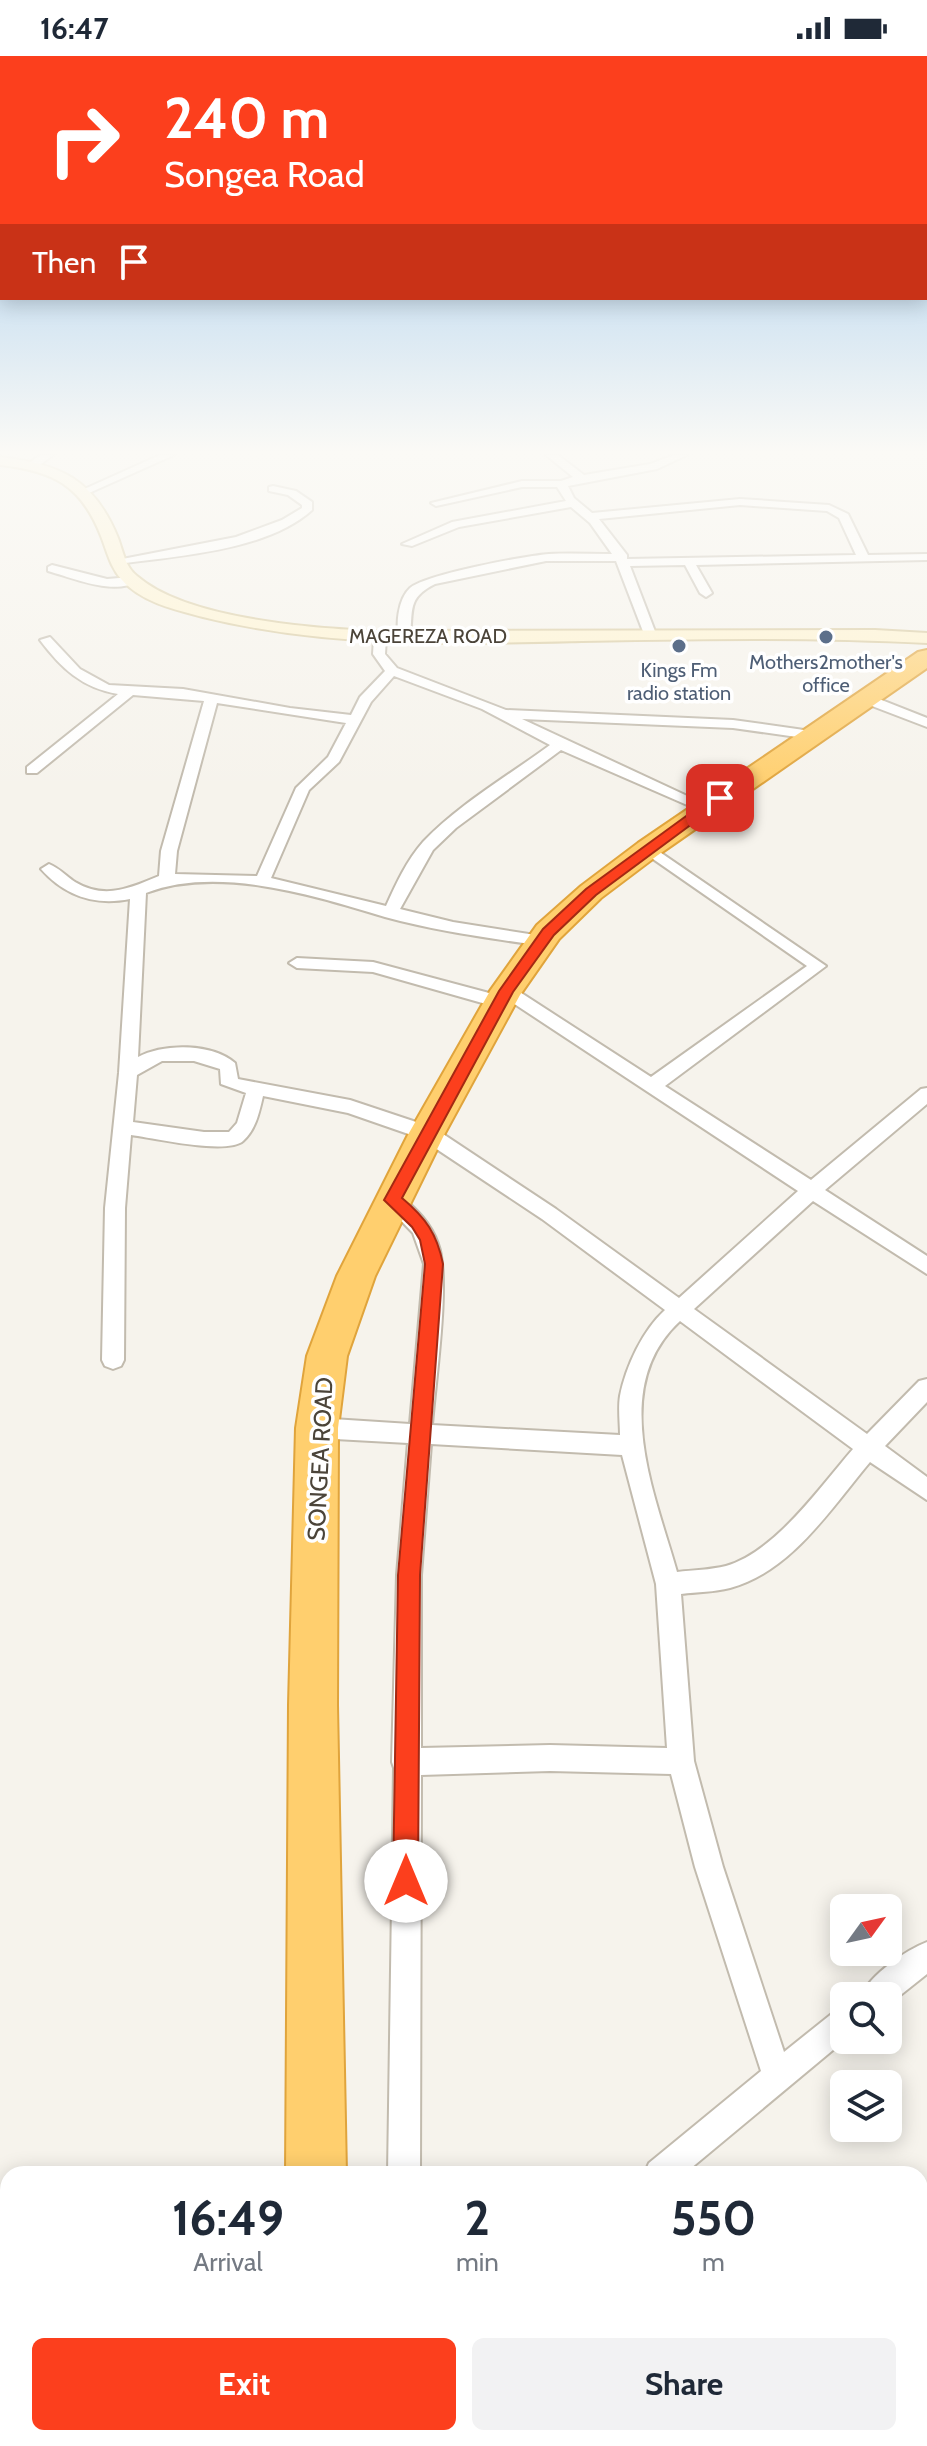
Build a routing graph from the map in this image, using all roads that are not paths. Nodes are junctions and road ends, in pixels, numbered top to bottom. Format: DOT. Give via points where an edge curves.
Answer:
graph roads {
  1 [pos="122,567"];
  2 [pos="504,567"];
  3 [pos="626,567"];
  4 [pos="691,567"];
  5 [pos="52,569"];
  6 [pos="132,581"];
  7 [pos="706,593"];
  8 [pos="650,634"];
  9 [pos="380,638"];
  10 [pos="404,638"];
  11 [pos="927,638"];
  12 [pos="46,640"];
  13 [pos="927,657"];
  14 [pos="392,671"];
  15 [pos="130,691"];
  16 [pos="864,698"];
  17 [pos="211,700"];
  18 [pos="503,714"];
  19 [pos="355,719"];
  20 [pos="927,723"];
  21 [pos="811,735"];
  22 [pos="560,744"];
  23 [pos="32,770"];
  24 [pos="706,808"];
  25 [pos="648,849"];
  26 [pos="49,869"];
  27 [pos="167,879"];
  28 [pos="262,881"];
  29 [pos="138,891"];
  30 [pos="109,898"];
  31 [pos="390,913"];
  32 [pos="135,914"];
  33 [pos="542,941"];
  34 [pos="297,963"];
  35 [pos="503,996"];
  36 [pos="128,1073"];
  37 [pos="652,1086"];
  38 [pos="256,1089"];
  39 [pos="927,1094"];
  40 [pos="122,1127"];
  41 [pos="427,1133"];
  42 [pos="811,1191"];
  43 [pos="393,1200"];
  44 [pos="927,1266"];
  45 [pos="680,1309"];
  46 [pos="113,1360"];
  47 [pos="927,1388"];
  48 [pos="317,1428"];
  49 [pos="419,1435"];
  50 [pos="631,1446"];
  51 [pos="869,1447"];
  52 [pos="927,1490"];
  53 [pos="668,1584"];
  54 [pos="681,1761"];
  55 [pos="405,1762"];
  56 [pos="927,1956"];
  57 [pos="894,1982"];
  58 [pos="830,2033"];
  59 [pos="777,2076"];
  60 [pos="316,2166"];
  61 [pos="404,2166"];
  62 [pos="670,2166"];
  1 -- 6 [label="street"];
  2 -- 10 [label="street" via="415,588 406,598"];
  3 -- 8 [label="street"];
  4 -- 7 [label="street"];
  5 -- 6 [label="street" via="107,583"];
  6 -- 9 [label="street, MAGEREZA ROAD" via="184,605 239,620 317,634"];
  8 -- 10 [label="street, MAGEREZA ROAD"];
  8 -- 11 [label="street, MAGEREZA ROAD"];
  9 -- 10 [label="street, MAGEREZA ROAD"];
  9 -- 14 [label="street" via="379,654"];
  12 -- 15 [label="street" via="87,681"];
  13 -- 16 [label="highway, SONGEA ROAD"];
  14 -- 18 [label="street"];
  14 -- 19 [label="street"];
  15 -- 17 [label="street"];
  15 -- 23 [label="street"];
  16 -- 20 [label="street"];
  16 -- 21 [label="highway, SONGEA ROAD"];
  17 -- 19 [label="street"];
  17 -- 27 [label="street" via="169,851"];
  18 -- 21 [label="street" via="733,724"];
  18 -- 22 [label="street"];
  19 -- 28 [label="street" via="334,759 303,788"];
  21 -- 24 [label="highway, SONGEA ROAD"];
  22 -- 24 [label="street"];
  22 -- 31 [label="street" via="427,847"];
  24 -- 25 [label="highway, SONGEA ROAD"];
  25 -- 33 [label="highway, SONGEA ROAD" via="569,911"];
  25 -- 37 [label="street" via="818,966"];
  26 -- 30 [label="street" via="86,894"];
  27 -- 28 [label="street"];
  27 -- 29 [label="street"];
  28 -- 31 [label="street"];
  29 -- 30 [label="street"];
  29 -- 32 [label="street"];
  30 -- 32 [label="street"];
  31 -- 33 [label="street"];
  32 -- 36 [label="street"];
  33 -- 35 [label="highway, SONGEA ROAD"];
  34 -- 35 [label="street" via="373,967"];
  35 -- 37 [label="street"];
  35 -- 41 [label="highway, SONGEA ROAD"];
  36 -- 38 [label="street" via="156,1055 202,1056 227,1062 227,1080"];
  36 -- 40 [label="street"];
  37 -- 42 [label="street"];
  38 -- 40 [label="street" via="246,1125 234,1139"];
  38 -- 41 [label="street" via="362,1110"];
  39 -- 42 [label="street"];
  40 -- 46 [label="street"];
  41 -- 43 [label="highway, SONGEA ROAD"];
  41 -- 45 [label="street"];
  42 -- 44 [label="street"];
  42 -- 45 [label="street"];
  43 -- 48 [label="highway, SONGEA ROAD" via="356,1276 327,1356"];
  43 -- 49 [label="street" via="429,1239 434,1264"];
  45 -- 50 [label="street" via="660,1327 644,1358 631,1397"];
  45 -- 51 [label="street"];
  47 -- 51 [label="street"];
  48 -- 49 [label="street"];
  48 -- 60 [label="highway, SONGEA ROAD"];
  49 -- 50 [label="street"];
  49 -- 55 [label="street" via="409,1575"];
  50 -- 53 [label="street"];
  51 -- 52 [label="street"];
  51 -- 53 [label="street" via="798,1529 763,1560 729,1577"];
  53 -- 54 [label="street"];
  54 -- 55 [label="street"];
  54 -- 59 [label="street" via="709,1867"];
  55 -- 61 [label="street"];
  56 -- 57 [label="street"];
  58 -- 59 [label="street"];
  59 -- 62 [label="street"];
}
